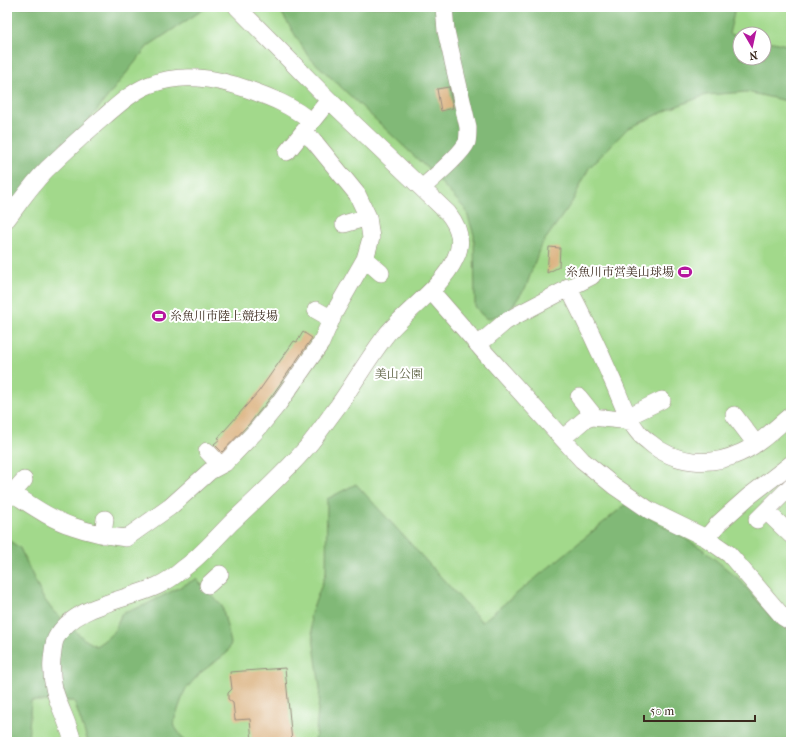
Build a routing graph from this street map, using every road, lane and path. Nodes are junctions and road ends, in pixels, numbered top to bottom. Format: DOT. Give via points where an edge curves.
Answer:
graph roads {
  1 [pos="237,7"];
  2 [pos="444,7"];
  3 [pos="329,100"];
  4 [pos="307,127"];
  5 [pos="287,152"];
  6 [pos="422,188"];
  7 [pos="368,217"];
  8 [pos="7,219"];
  9 [pos="344,224"];
  10 [pos="365,259"];
  11 [pos="381,273"];
  12 [pos="592,276"];
  13 [pos="568,287"];
  14 [pos="431,291"];
  15 [pos="316,310"];
  16 [pos="332,319"];
  17 [pos="478,345"];
  18 [pos="579,397"];
  19 [pos="662,400"];
  20 [pos="734,415"];
  21 [pos="791,415"];
  22 [pos="595,417"];
  23 [pos="630,418"];
  24 [pos="563,438"];
  25 [pos="756,444"];
  26 [pos="207,451"];
  27 [pos="791,464"];
  28 [pos="220,466"];
  29 [pos="24,480"];
  30 [pos="791,486"];
  31 [pos="10,496"];
  32 [pos="791,535"];
  33 [pos="706,538"];
  34 [pos="791,622"];
  35 [pos="74,742"];
  1 -- 3 [label="street"];
  2 -- 6 [label="street" via="446,31 468,136 462,150"];
  3 -- 4 [label="street"];
  3 -- 6 [label="street"];
  4 -- 5 [label="street"];
  4 -- 7 [label="street" via="313,140 357,194"];
  4 -- 8 [label="street" via="300,112 227,82 192,77 165,80 135,92 82,136 46,170"];
  6 -- 14 [label="street" via="454,220 459,235 459,250 455,259"];
  7 -- 9 [label="street"];
  7 -- 10 [label="street" via="371,238"];
  10 -- 11 [label="street"];
  10 -- 16 [label="street"];
  12 -- 13 [label="street"];
  13 -- 17 [label="street" via="505,322"];
  13 -- 23 [label="street"];
  14 -- 17 [label="street"];
  14 -- 35 [label="street" via="388,333 308,446 185,568 158,586 77,616 55,639 51,672 56,698"];
  15 -- 16 [label="street"];
  16 -- 28 [label="street" via="321,343 279,403 256,431"];
  17 -- 24 [label="street"];
  18 -- 22 [label="street"];
  19 -- 23 [label="street"];
  20 -- 25 [label="street"];
  21 -- 25 [label="street"];
  22 -- 23 [label="street"];
  22 -- 24 [label="street" via="584,420"];
  23 -- 25 [label="street" via="638,433 654,446 684,460 720,460 741,453"];
  24 -- 33 [label="street" via="582,460 614,486 649,510"];
  26 -- 28 [label="street"];
  27 -- 33 [label="street" via="748,497"];
  28 -- 31 [label="street" via="210,471 170,507 126,538 104,527 70,526"];
  29 -- 31 [label="street"];
  30 -- 32 [label="street" via="761,515"];
  33 -- 34 [label="street" via="729,554 783,617"];
}
